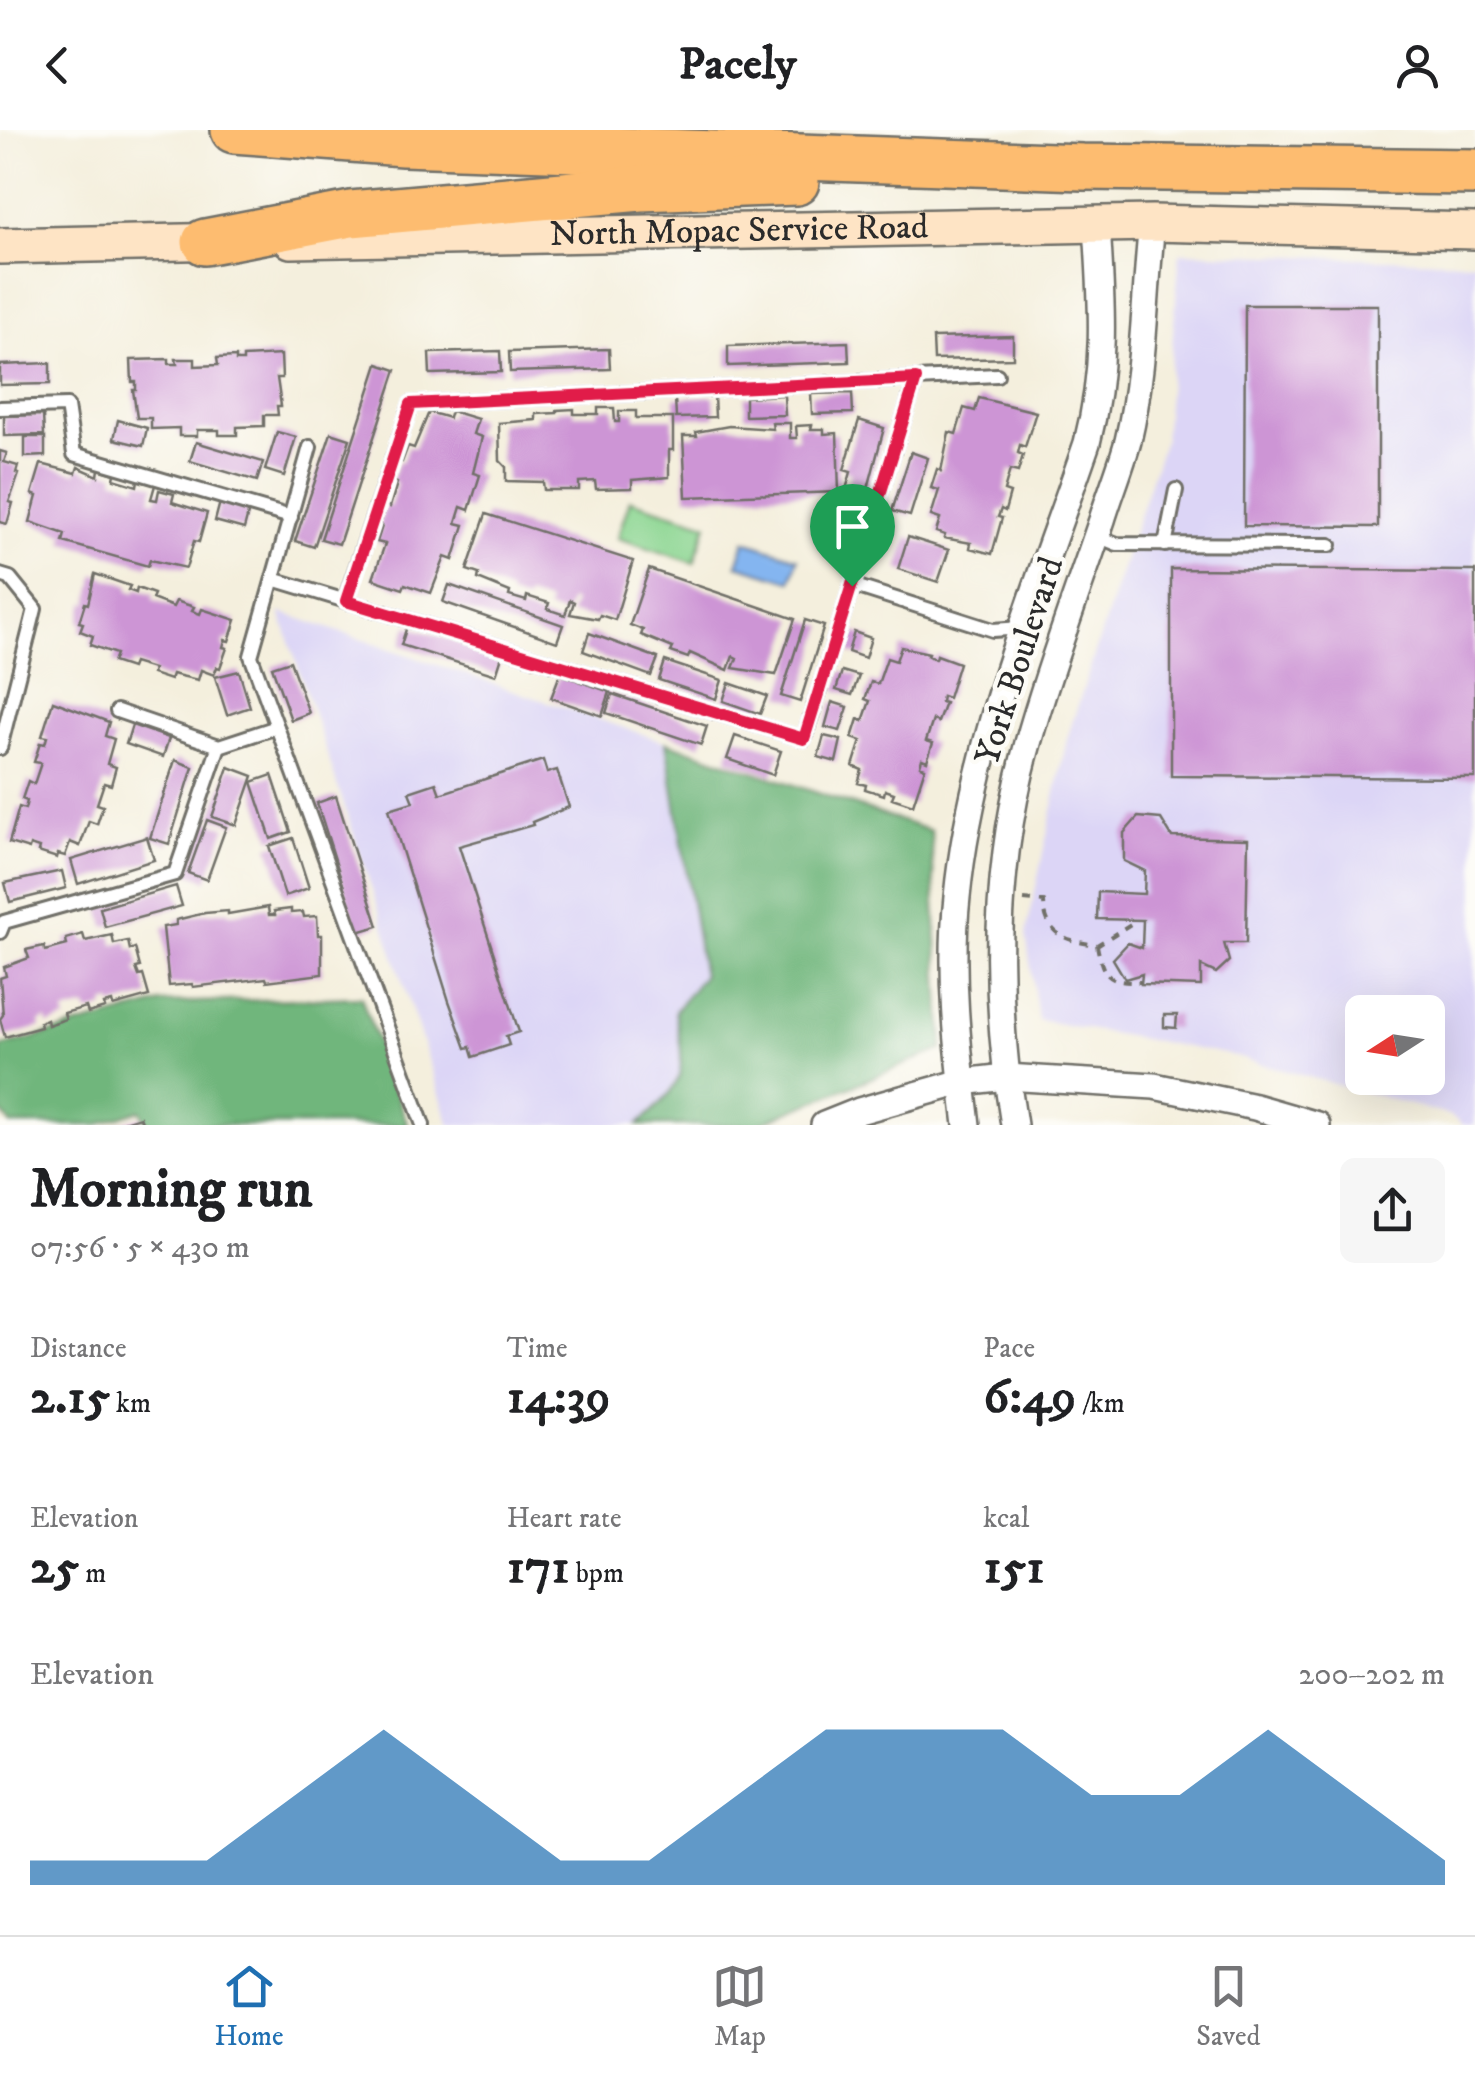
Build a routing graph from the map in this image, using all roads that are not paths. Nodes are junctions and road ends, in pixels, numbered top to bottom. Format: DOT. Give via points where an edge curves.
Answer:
graph roads {
  1 [pos="234,130"];
  2 [pos="1083,167"];
  3 [pos="1475,172"];
  4 [pos="1152,223"];
  5 [pos="1096,226"];
  6 [pos="1475,231"];
  7 [pos="205,242"];
  8 [pos="0,246"];
  9 [pos="997,375"];
  10 [pos="916,379"];
  11 [pos="0,408"];
  12 [pos="310,447"];
  13 [pos="1176,490"];
  14 [pos="290,517"];
  15 [pos="1097,536"];
  16 [pos="1165,544"];
  17 [pos="1330,546"];
  18 [pos="0,575"];
  19 [pos="273,579"];
  20 [pos="852,586"];
  21 [pos="346,601"];
  22 [pos="1024,627"];
  23 [pos="1062,640"];
  24 [pos="117,711"];
  25 [pos="277,726"];
  26 [pos="219,746"];
  27 [pos="0,748"];
  28 [pos="0,932"];
  29 [pos="1006,1077"];
  30 [pos="962,1082"];
  31 [pos="423,1125"];
  32 [pos="824,1125"];
  33 [pos="967,1125"];
  34 [pos="1014,1125"];
  35 [pos="1316,1125"];
  1 -- 2 [label="highway" via="403,143"];
  2 -- 3 [label="highway"];
  2 -- 7 [label="highway" via="622,190 351,214"];
  4 -- 5 [label="main road, North Mopac Service Road"];
  4 -- 6 [label="main road, North Mopac Service Road"];
  4 -- 15 [label="street, York Boulevard" via="1142,369"];
  5 -- 7 [label="main road, North Mopac Service Road"];
  5 -- 22 [label="street, York Boulevard" via="1102,342 1097,404"];
  7 -- 8 [label="main road, North Mopac Service Road"];
  9 -- 10 [label="lane"];
  10 -- 20 [label="lane"];
  10 -- 21 [label="lane" via="411,404"];
  11 -- 14 [label="lane" via="67,406 74,454"];
  12 -- 14 [label="lane"];
  13 -- 16 [label="lane"];
  14 -- 19 [label="lane"];
  15 -- 16 [label="lane" via="1117,544"];
  15 -- 23 [label="street, York Boulevard"];
  16 -- 17 [label="lane"];
  18 -- 27 [label="lane" via="34,609"];
  19 -- 21 [label="lane"];
  19 -- 25 [label="lane" via="252,656"];
  20 -- 21 [label="lane" via="804,739"];
  20 -- 22 [label="lane" via="992,630"];
  22 -- 23 [label="street"];
  22 -- 30 [label="street, York Boulevard" via="972,802 957,895"];
  23 -- 29 [label="street, York Boulevard" via="1004,848 999,952"];
  24 -- 26 [label="lane"];
  25 -- 26 [label="lane"];
  25 -- 31 [label="lane"];
  26 -- 28 [label="lane" via="175,874 4,922"];
  29 -- 30 [label="street"];
  29 -- 34 [label="street, York Boulevard"];
  29 -- 35 [label="street" via="1154,1086"];
  30 -- 32 [label="street"];
  30 -- 33 [label="street, York Boulevard"];
}
